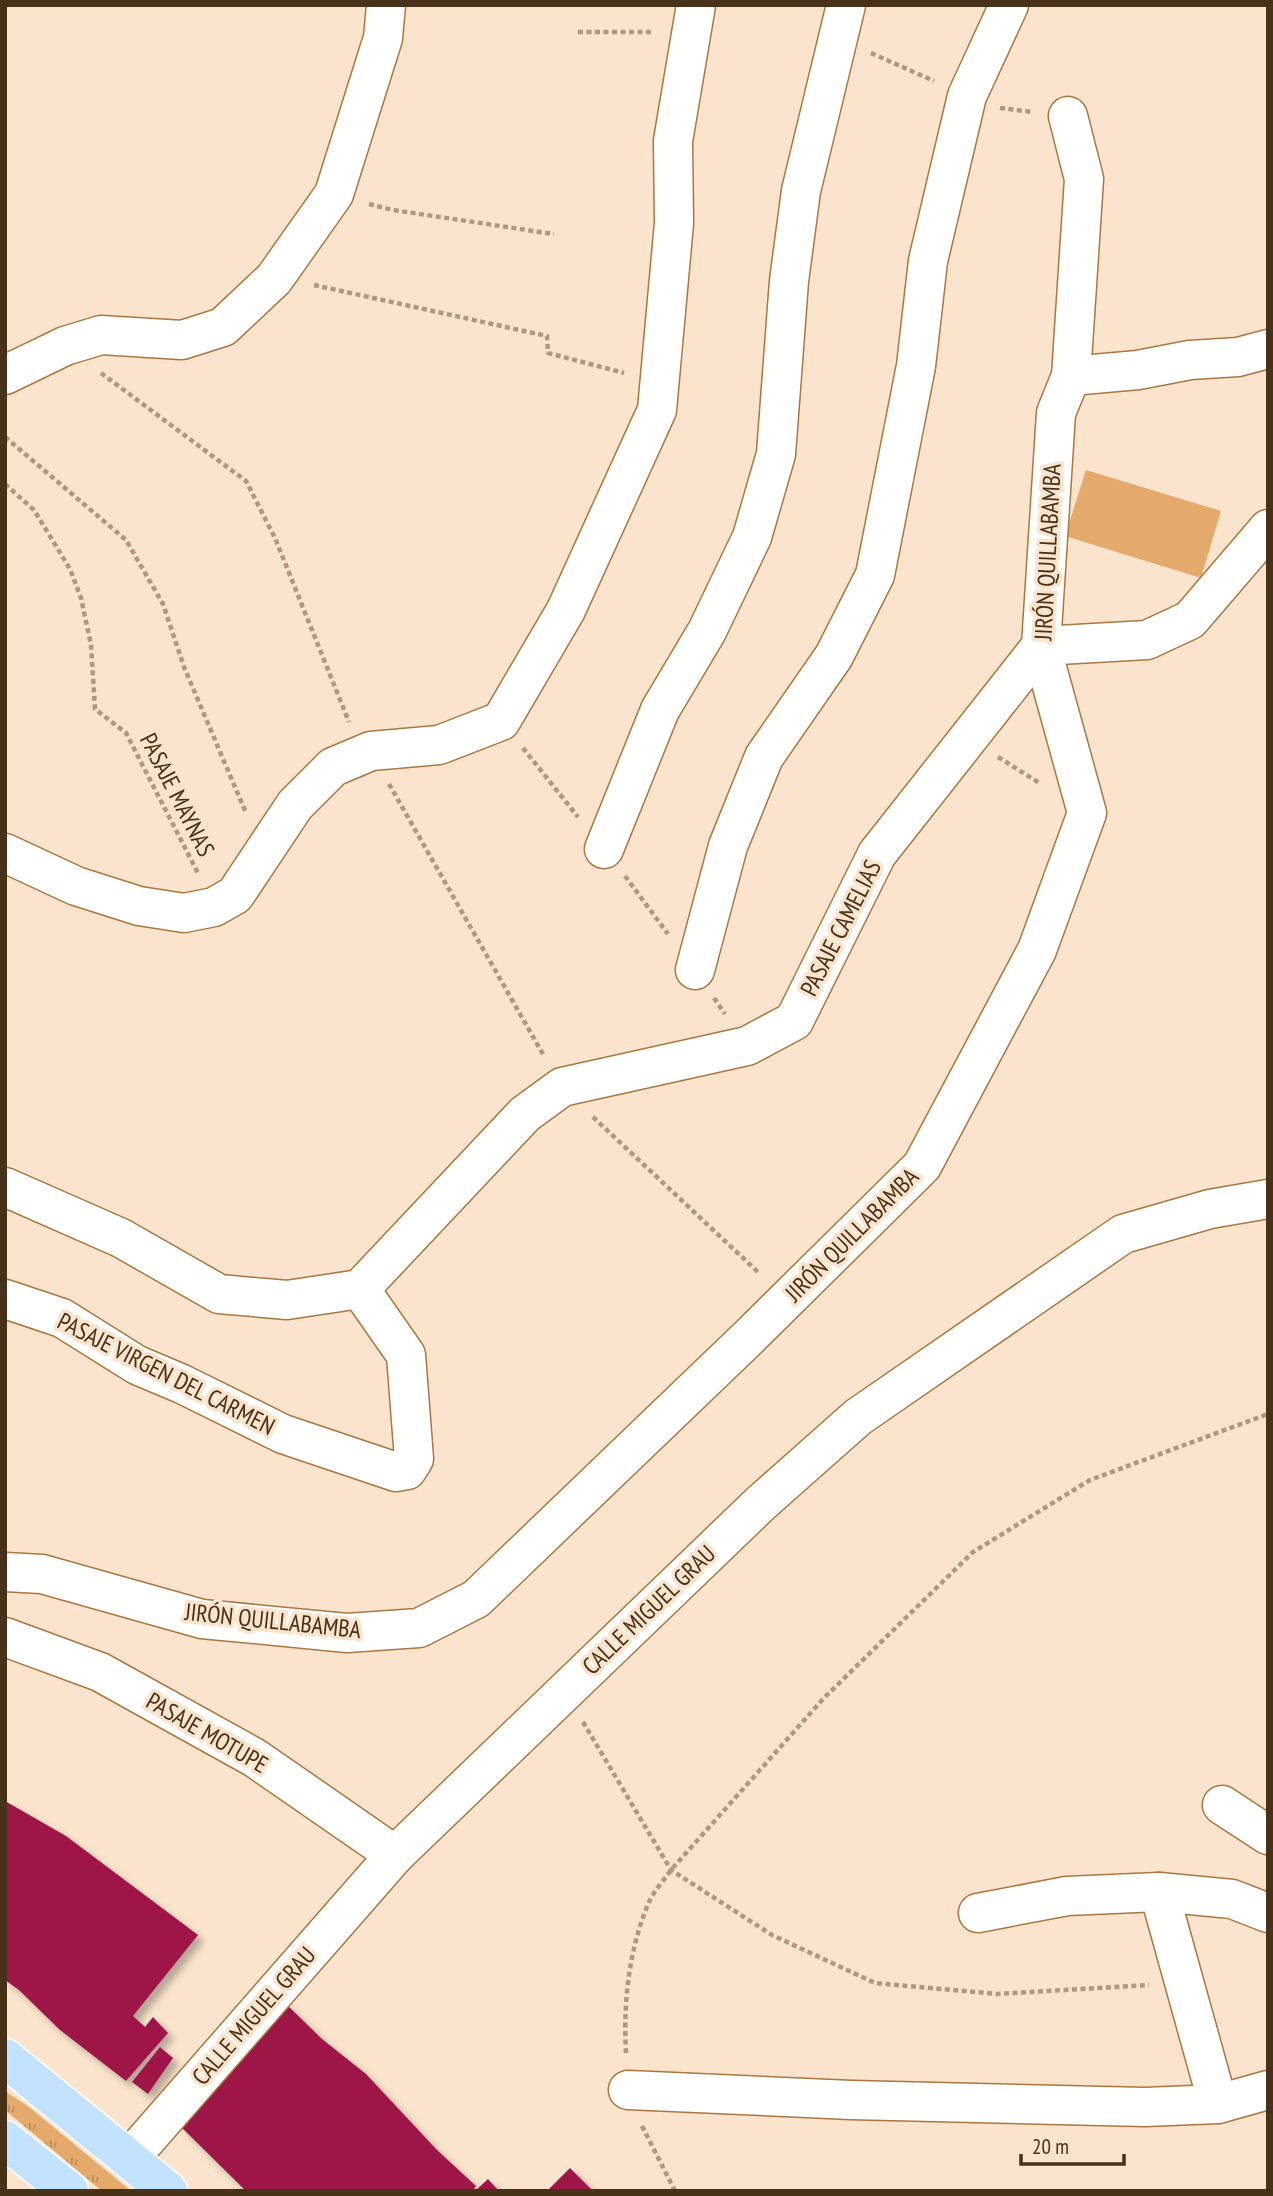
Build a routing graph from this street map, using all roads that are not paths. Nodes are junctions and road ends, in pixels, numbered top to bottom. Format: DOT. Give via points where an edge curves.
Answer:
graph roads {
  1 [pos="386,5"];
  2 [pos="846,5"];
  3 [pos="1009,5"];
  4 [pos="694,19"];
  5 [pos="1068,116"];
  6 [pos="1268,349"];
  7 [pos="5,374"];
  8 [pos="1071,376"];
  9 [pos="1268,529"];
  10 [pos="1041,646"];
  11 [pos="604,849"];
  12 [pos="5,853"];
  13 [pos="695,970"];
  14 [pos="5,1188"];
  15 [pos="1268,1199"];
  16 [pos="360,1289"];
  17 [pos="5,1299"];
  18 [pos="5,1572"];
  19 [pos="5,1637"];
  20 [pos="1222,1805"];
  21 [pos="1268,1835"];
  22 [pos="395,1855"];
  23 [pos="1159,1892"];
  24 [pos="978,1913"];
  25 [pos="1268,1913"];
  26 [pos="5,2058"];
  27 [pos="628,2090"];
  28 [pos="1268,2090"];
  29 [pos="1218,2104"];
  30 [pos="5,2140"];
  31 [pos="130,2158"];
  32 [pos="69,2191"];
  33 [pos="168,2191"];
  1 -- 7 [label="street" via="383,38 334,194 274,279 223,327 182,340 102,335 65,346"];
  2 -- 11 [label="street" via="801,191 776,454 752,537 708,631 660,710"];
  3 -- 13 [label="street" via="967,96 928,261 916,366 875,575 834,656 764,758 728,846"];
  4 -- 12 [label="street" via="673,141 674,223 657,410 566,610 501,721 439,745 371,751 333,767 295,805 235,895 214,907 184,913 139,906 76,886"];
  5 -- 8 [label="street, JIRÓN QUILLABAMBA" via="1084,179"];
  6 -- 8 [label="street" via="1238,357"];
  8 -- 10 [label="street, JIRÓN QUILLABAMBA" via="1056,413"];
  9 -- 10 [label="street" via="1190,620 1147,640"];
  10 -- 16 [label="street, PASAJE CAMELIAS" via="877,854 794,1021 747,1046 562,1087 525,1114"];
  10 -- 18 [label="street, JIRÓN QUILLABAMBA" via="1087,813 1037,950 922,1166 476,1600 419,1628 347,1633 202,1619 43,1574"];
  14 -- 16 [label="street" via="121,1238 219,1294 288,1300"];
  15 -- 22 [label="street, CALLE MIGUEL GRAU" via="1210,1209 1123,1234 858,1417 761,1503"];
  16 -- 17 [label="street, PASAJE VIRGEN DEL CARMEN" via="406,1355 414,1459 407,1470 396,1472 283,1434 137,1364 62,1318"];
  19 -- 22 [label="street, PASAJE MOTUPE" via="100,1672 255,1758"];
  20 -- 21 [label="street"];
  22 -- 31 [label="street, CALLE MIGUEL GRAU"];
  23 -- 24 [label="street" via="1067,1896"];
  23 -- 25 [label="street" via="1231,1899"];
  23 -- 29 [label="street"];
  26 -- 31 [label="main road"];
  27 -- 29 [label="street" via="1145,2107"];
  28 -- 29 [label="street"];
  30 -- 32 [label="main road"];
  31 -- 33 [label="main road"];
}
